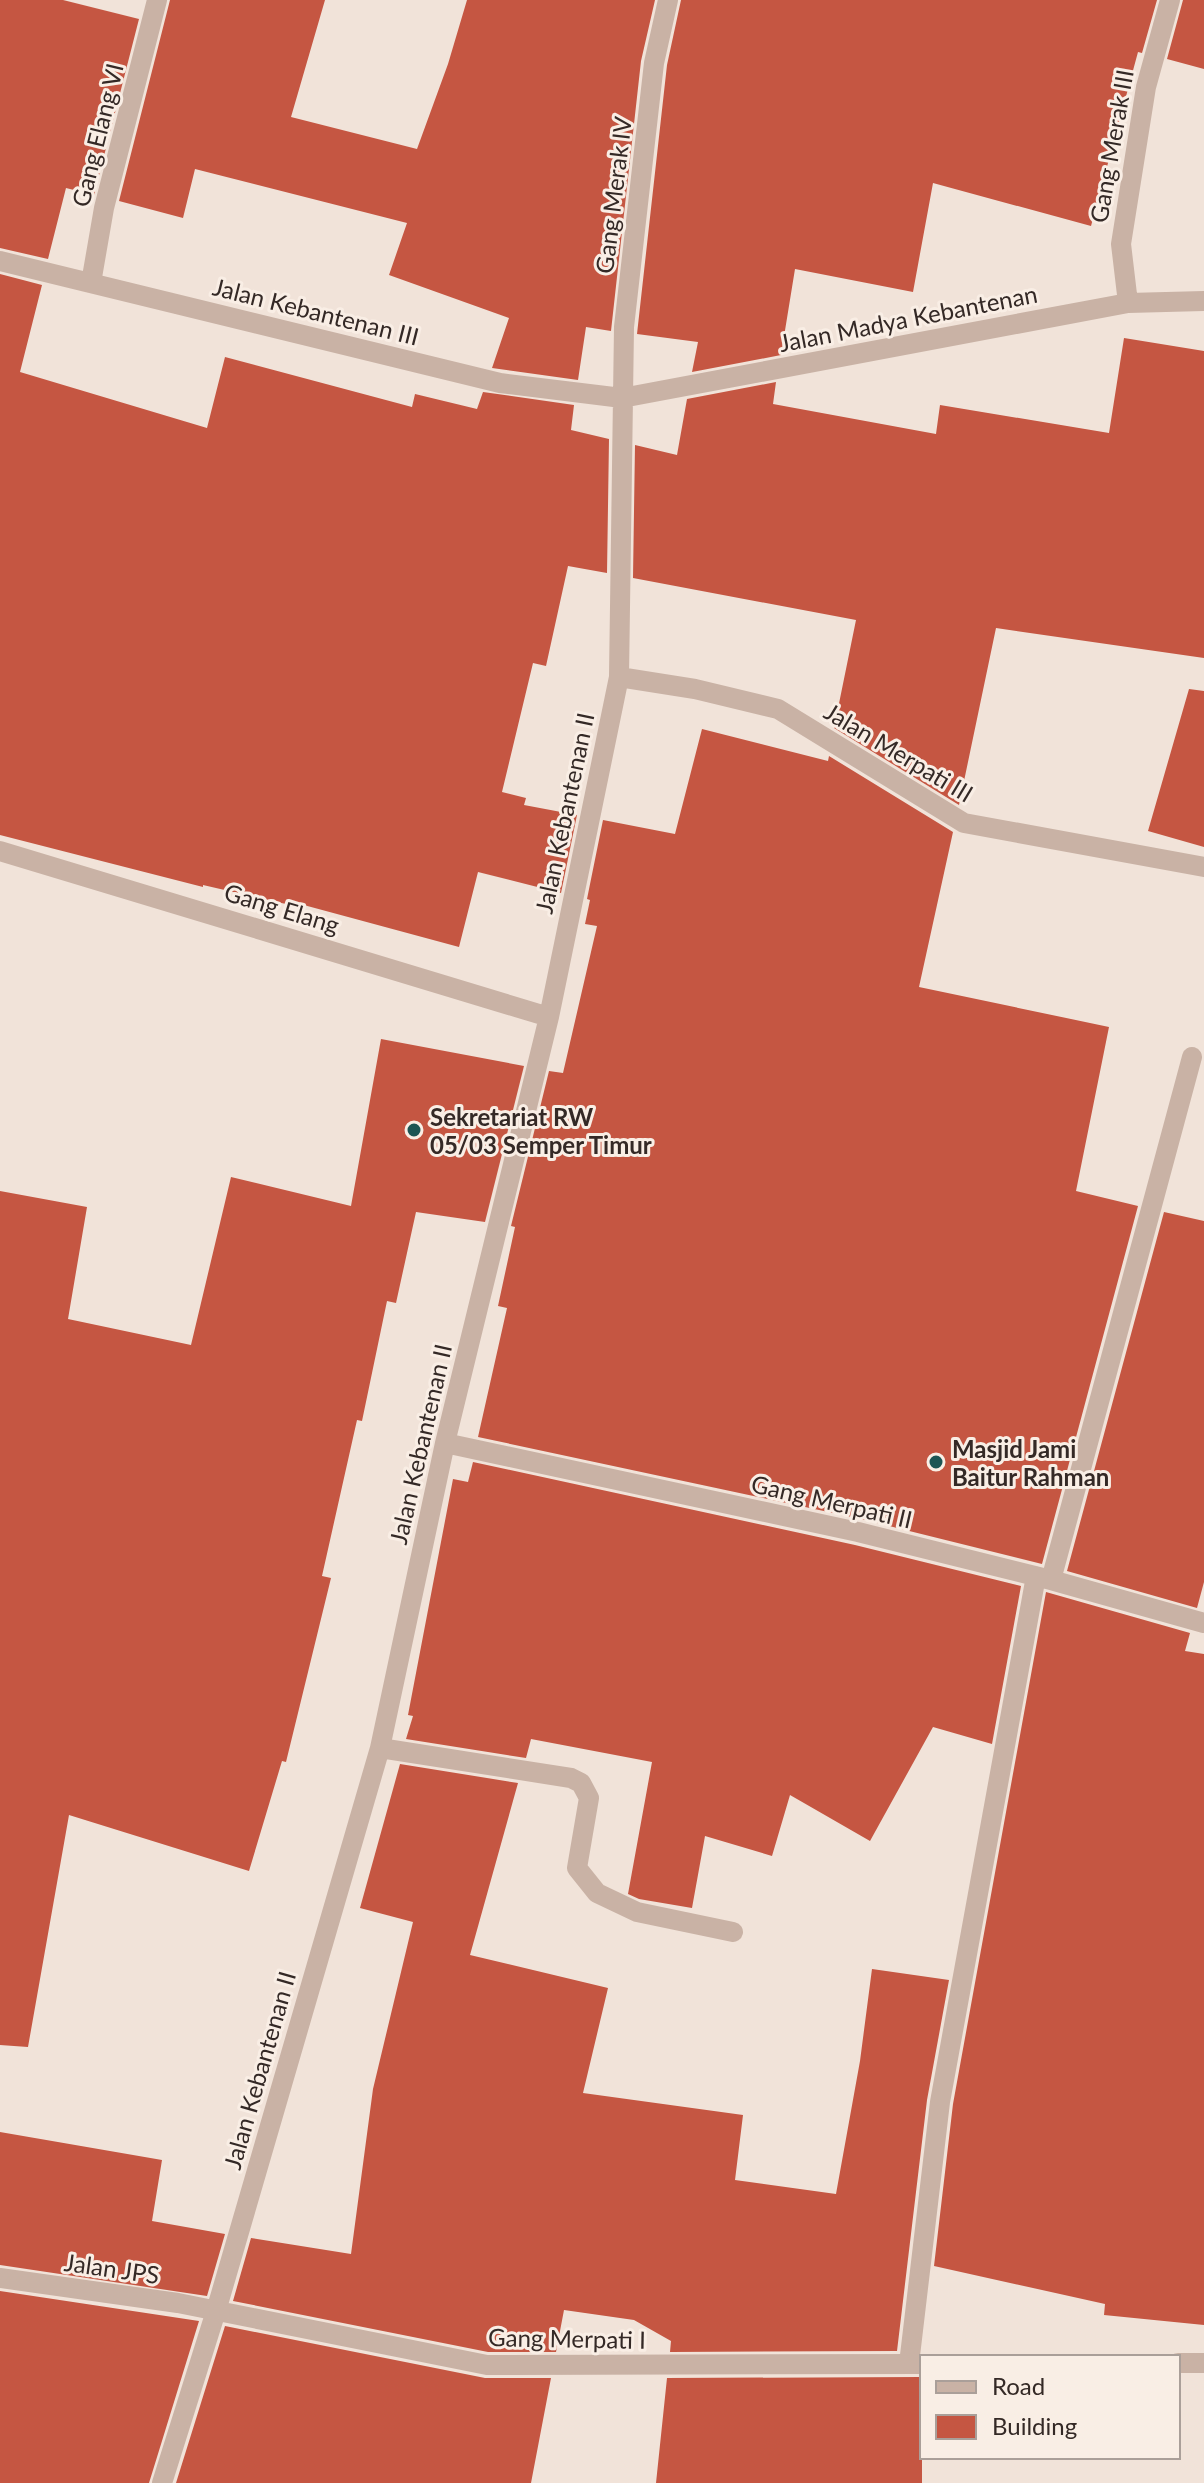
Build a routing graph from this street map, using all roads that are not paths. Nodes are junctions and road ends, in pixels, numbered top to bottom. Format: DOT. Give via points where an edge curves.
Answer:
graph roads {
  1 [pos="157,0"];
  2 [pos="668,0"];
  3 [pos="1170,0"];
  4 [pos="0,261"];
  5 [pos="91,283"];
  6 [pos="1204,301"];
  7 [pos="1128,303"];
  8 [pos="622,398"];
  9 [pos="619,677"];
  10 [pos="0,851"];
  11 [pos="1204,867"];
  12 [pos="549,1017"];
  13 [pos="1192,1057"];
  14 [pos="445,1443"];
  15 [pos="1044,1578"];
  16 [pos="1204,1623"];
  17 [pos="380,1748"];
  18 [pos="733,1932"];
  19 [pos="0,2278"];
  20 [pos="216,2311"];
  21 [pos="1180,2363"];
  22 [pos="1204,2363"];
  23 [pos="915,2364"];
  24 [pos="162,2483"];
  1 -- 5 [label="street, Gang Elang VI" via="104,208"];
  2 -- 8 [label="street, Gang Merak IV" via="654,63 641,172"];
  3 -- 7 [label="street, Gang Merak III" via="1146,87 1121,244"];
  4 -- 5 [label="street, Jalan Kebantenan III"];
  5 -- 8 [label="street, Jalan Kebantenan III" via="500,383"];
  6 -- 7 [label="street, Jalan Madya Kebantenan"];
  7 -- 8 [label="street, Jalan Madya Kebantenan"];
  8 -- 9 [label="street, Jalan Kebantenan II"];
  9 -- 11 [label="street, Jalan Merpati III" via="778,709 964,823"];
  9 -- 12 [label="street, Jalan Kebantenan II"];
  10 -- 12 [label="street, Gang Elang"];
  12 -- 14 [label="street, Jalan Kebantenan II"];
  13 -- 15 [label="street"];
  14 -- 15 [label="street, Gang Merpati II"];
  14 -- 17 [label="street, Jalan Kebantenan II"];
  15 -- 16 [label="street, Gang Merpati II"];
  15 -- 23 [label="street" via="940,2102"];
  17 -- 18 [label="street" via="581,1783 589,1798 577,1868 597,1893 637,1912"];
  17 -- 20 [label="street, Jalan Kebantenan II"];
  19 -- 20 [label="street, Jalan JPS"];
  20 -- 23 [label="street, Gang Merpati I" via="487,2365"];
  20 -- 24 [label="street, Jalan Kebantenan II"];
  21 -- 22 [label="street"];
}
